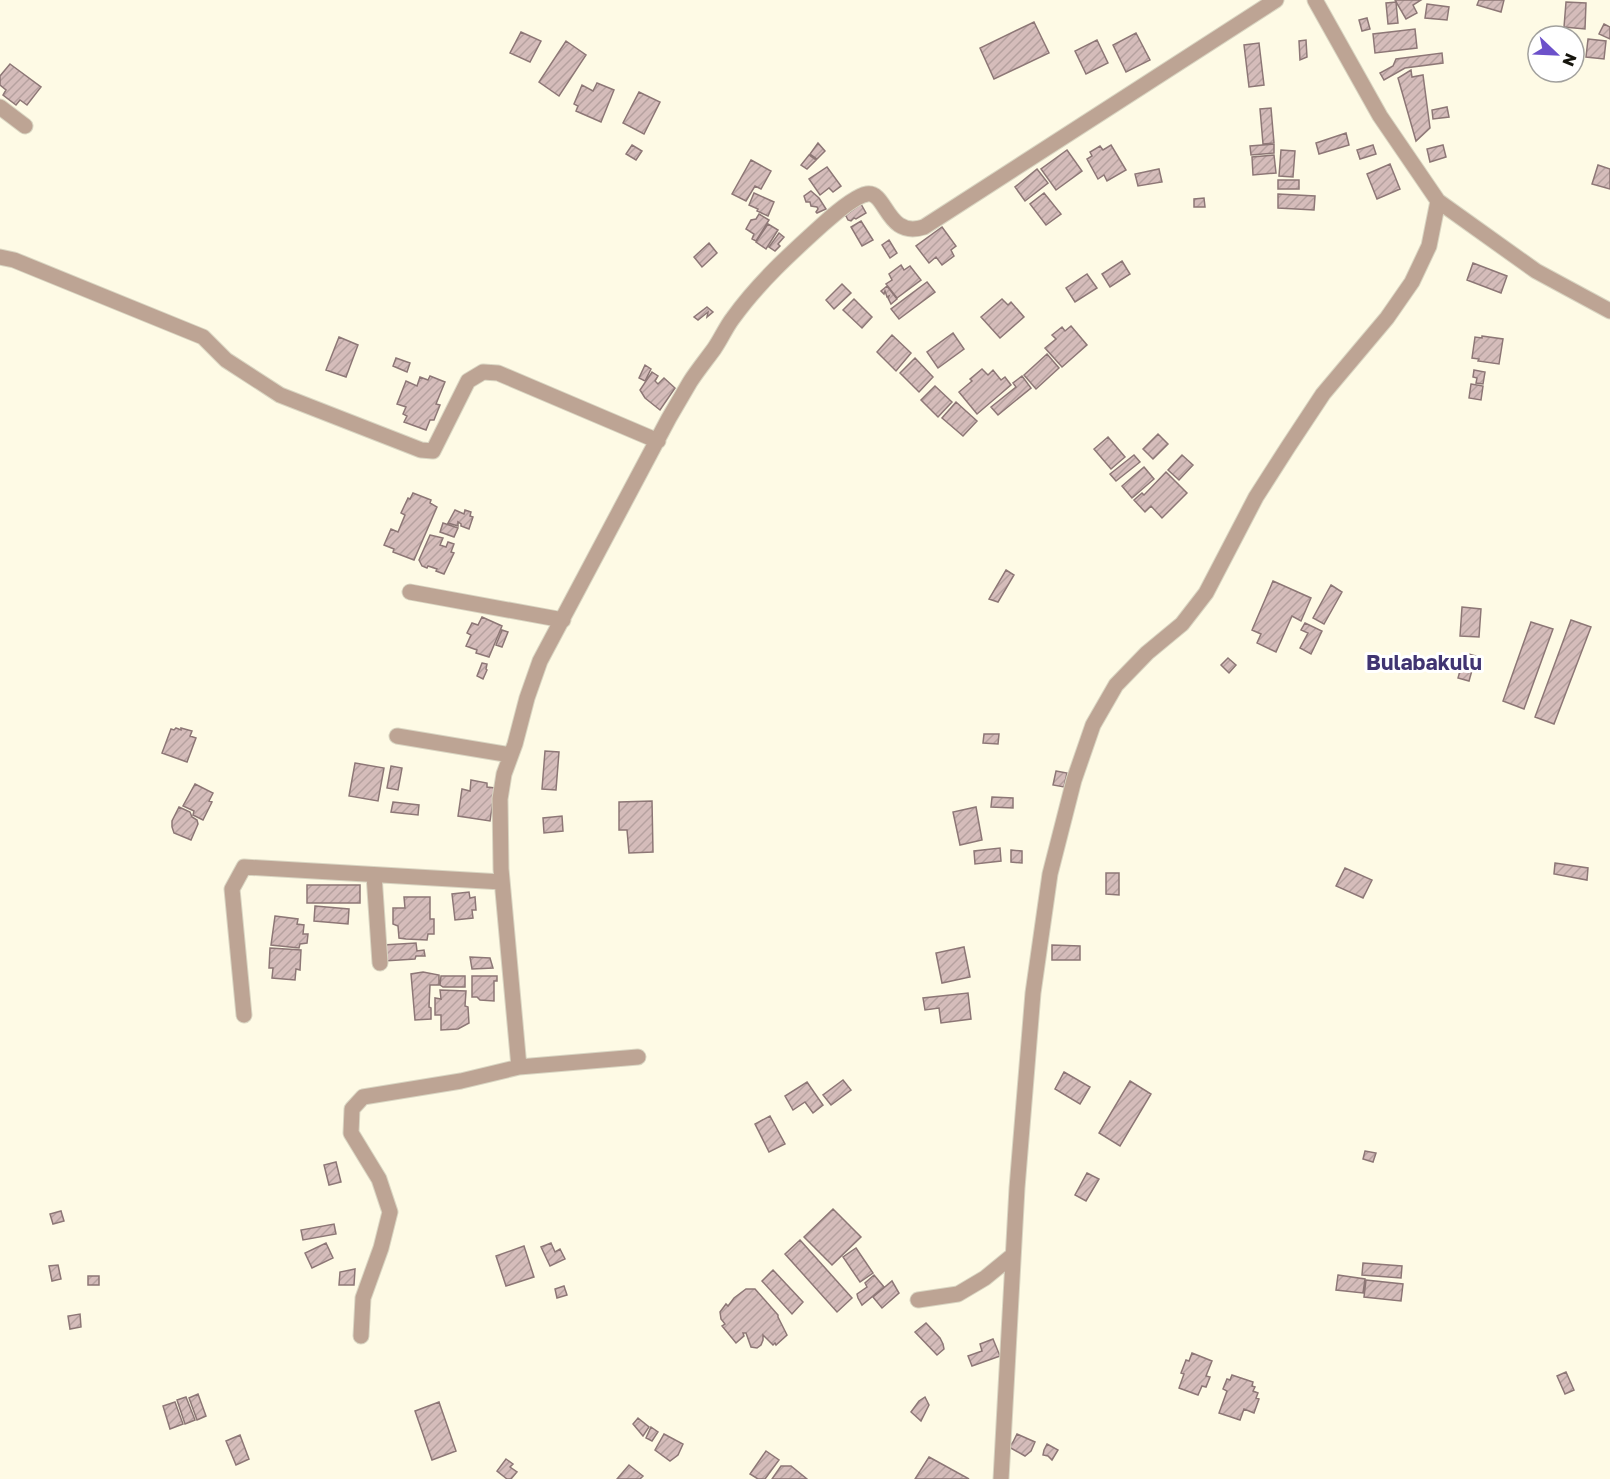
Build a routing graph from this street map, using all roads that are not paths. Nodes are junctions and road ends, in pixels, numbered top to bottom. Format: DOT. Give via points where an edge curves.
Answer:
graph roads {
  1 [pos="1276,0"];
  2 [pos="1315,0"];
  3 [pos="0,107"];
  4 [pos="25,126"];
  5 [pos="1438,201"];
  6 [pos="0,257"];
  7 [pos="1610,311"];
  8 [pos="658,441"];
  9 [pos="410,592"];
  10 [pos="563,620"];
  11 [pos="397,736"];
  12 [pos="511,755"];
  13 [pos="374,875"];
  14 [pos="502,882"];
  15 [pos="380,963"];
  16 [pos="244,1015"];
  17 [pos="638,1057"];
  18 [pos="519,1067"];
  19 [pos="1013,1255"];
  20 [pos="918,1300"];
  21 [pos="361,1336"];
  22 [pos="1001,1479"];
  1 -- 8 [label="street" via="924,227 907,230 877,197 866,194 836,213 769,276 734,318"];
  2 -- 5 [label="street" via="1380,116"];
  3 -- 4 [label="street"];
  5 -- 7 [label="street" via="1536,271"];
  5 -- 19 [label="street" via="1429,246 1412,282 1323,394 1256,496 1206,593 1182,624 1116,685 1093,725 1074,780 1050,874 1034,993"];
  6 -- 8 [label="street" via="203,337 226,360 280,395 421,450 433,451 468,381 483,372 498,373"];
  8 -- 10 [label="street"];
  9 -- 10 [label="street"];
  10 -- 12 [label="street" via="540,661"];
  11 -- 12 [label="street"];
  12 -- 14 [label="street" via="500,799"];
  13 -- 14 [label="street"];
  13 -- 15 [label="street"];
  13 -- 16 [label="street" via="244,867 232,889"];
  14 -- 18 [label="street"];
  17 -- 18 [label="street"];
  18 -- 21 [label="street" via="363,1097 352,1109 351,1133 379,1179 390,1212 363,1298"];
  19 -- 20 [label="street" via="958,1294"];
  19 -- 22 [label="street"];
}
